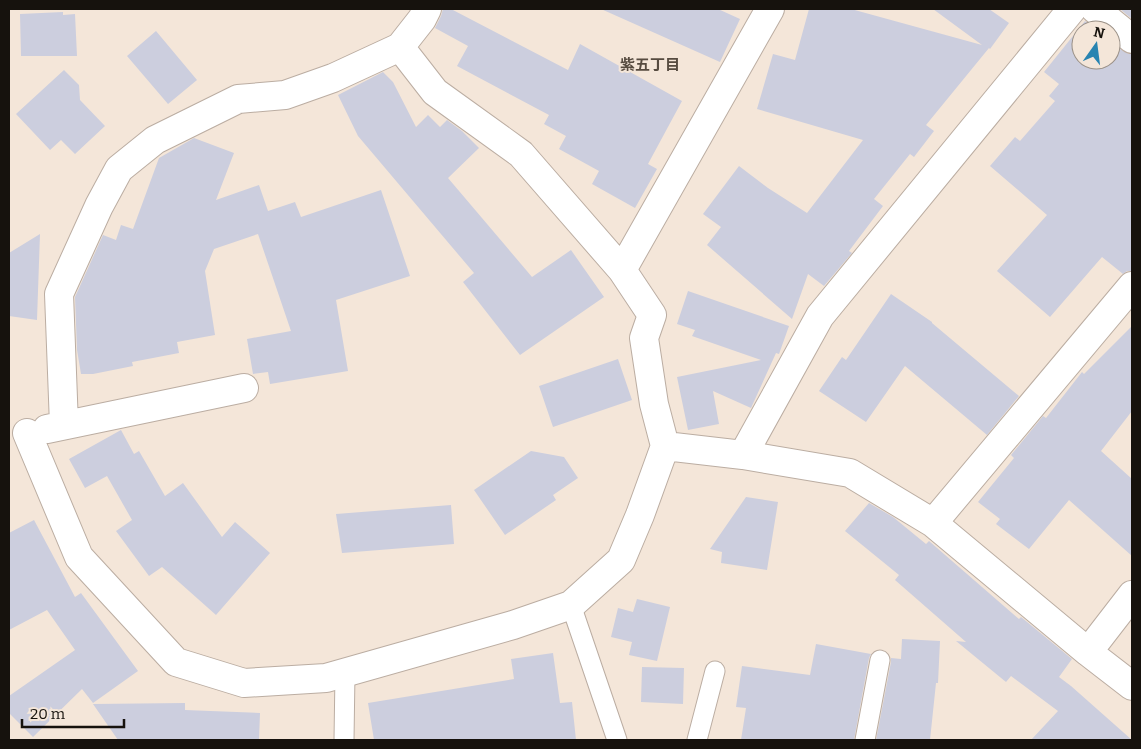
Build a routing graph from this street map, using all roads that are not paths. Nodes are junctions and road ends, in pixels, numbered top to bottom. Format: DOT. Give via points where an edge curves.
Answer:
graph roads {
  1 [pos="428,9"];
  2 [pos="1072,9"];
  3 [pos="1095,9"];
  4 [pos="761,12"];
  5 [pos="1132,40"];
  6 [pos="400,47"];
  7 [pos="622,270"];
  8 [pos="1132,286"];
  9 [pos="244,388"];
  10 [pos="64,424"];
  11 [pos="18,432"];
  12 [pos="665,446"];
  13 [pos="743,455"];
  14 [pos="933,523"];
  15 [pos="1132,595"];
  16 [pos="571,605"];
  17 [pos="1088,652"];
  18 [pos="880,660"];
  19 [pos="715,671"];
  20 [pos="345,673"];
  21 [pos="1132,686"];
  22 [pos="344,740"];
  23 [pos="617,740"];
  24 [pos="697,740"];
  25 [pos="865,740"];
  1 -- 6 [label="street"];
  2 -- 13 [label="street" via="820,316"];
  3 -- 5 [label="street"];
  4 -- 7 [label="street"];
  6 -- 7 [label="street" via="435,92 521,154"];
  6 -- 10 [label="street" via="333,78 285,95 238,99 155,140 120,170 99,206 59,294"];
  7 -- 12 [label="street" via="652,315 644,338 654,404"];
  8 -- 14 [label="street"];
  9 -- 10 [label="street"];
  10 -- 11 [label="street"];
  11 -- 20 [label="street" via="80,557 176,662 244,682 326,678"];
  12 -- 13 [label="street"];
  12 -- 16 [label="street" via="621,560"];
  13 -- 14 [label="street" via="850,472"];
  14 -- 17 [label="street"];
  15 -- 17 [label="street"];
  16 -- 20 [label="street"];
  16 -- 23 [label="lane"];
  17 -- 21 [label="street"];
  18 -- 25 [label="lane"];
  19 -- 24 [label="lane"];
  20 -- 22 [label="lane"];
}
